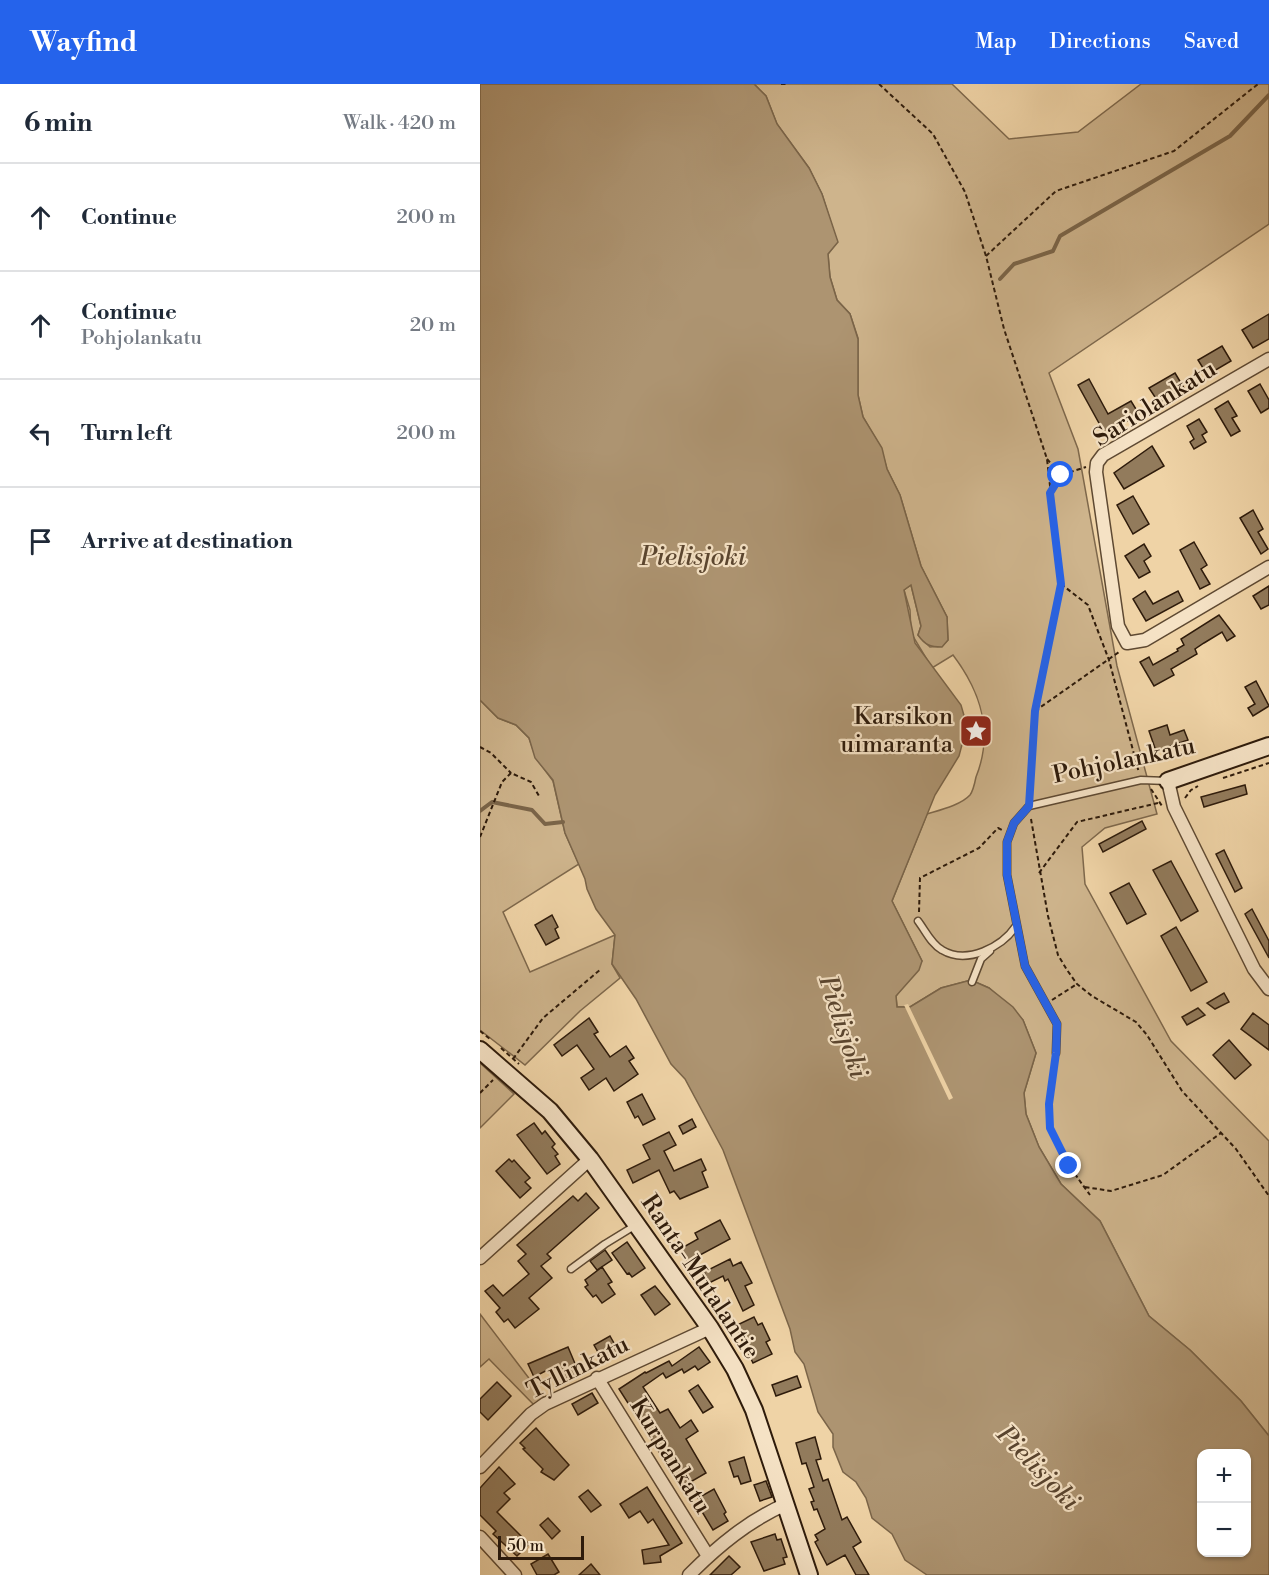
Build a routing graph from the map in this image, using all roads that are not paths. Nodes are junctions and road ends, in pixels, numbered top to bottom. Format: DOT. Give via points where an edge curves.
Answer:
graph roads {
  1 [pos="1269,359"];
  2 [pos="1269,567"];
  3 [pos="1269,746"];
  4 [pos="1168,781"];
  5 [pos="918,921"];
  6 [pos="1016,926"];
  7 [pos="993,948"];
  8 [pos="972,982"];
  9 [pos="1269,990"];
  10 [pos="480,1050"];
  11 [pos="1056,1053"];
  12 [pos="590,1160"];
  13 [pos="637,1225"];
  14 [pos="480,1258"];
  15 [pos="571,1269"];
  16 [pos="710,1328"];
  17 [pos="597,1378"];
  18 [pos="480,1467"];
  19 [pos="786,1504"];
  20 [pos="481,1538"];
  21 [pos="708,1556"];
  22 [pos="515,1575"];
  23 [pos="689,1575"];
  24 [pos="809,1575"];
  1 -- 2 [label="street, Sariolankatu" via="1103,455 1096,472 1118,626 1127,644 1144,640"];
  3 -- 4 [label="street, Pohjolankatu"];
  4 -- 6 [label="lane, Pohjolankatu" via="1141,780 1029,806 1007,842 1007,875"];
  4 -- 9 [label="street" via="1174,807 1254,969"];
  5 -- 7 [label="lane" via="942,951 959,955"];
  6 -- 7 [label="lane" via="1008,938"];
  6 -- 11 [label="lane" via="1025,966 1057,1024"];
  7 -- 8 [label="lane" via="981,959"];
  10 -- 12 [label="street, Ranta-Mutalantie" via="550,1111"];
  12 -- 13 [label="street, Ranta-Mutalantie"];
  12 -- 14 [label="street"];
  13 -- 15 [label="lane"];
  13 -- 16 [label="street, Ranta-Mutalantie"];
  16 -- 17 [label="street, Tyllinkatu"];
  16 -- 19 [label="street, Ranta-Mutalantie" via="754,1410"];
  17 -- 18 [label="street, Tyllinkatu" via="531,1414"];
  17 -- 21 [label="street, Kurpankatu"];
  19 -- 21 [label="street" via="741,1528"];
  19 -- 24 [label="street, Ranta-Mutalantie"];
  20 -- 22 [label="street"];
  21 -- 23 [label="street"];
}
